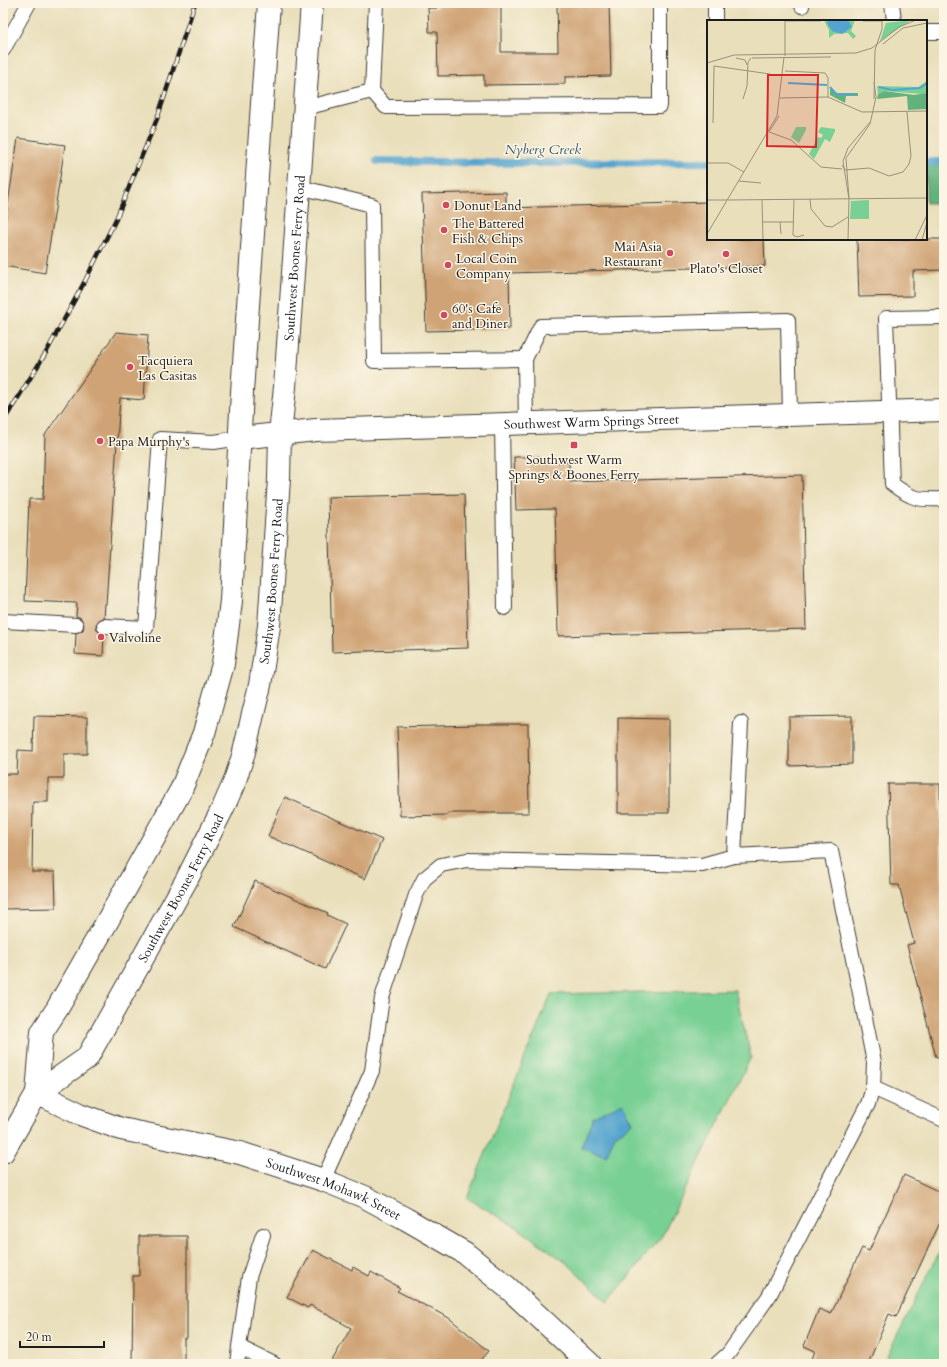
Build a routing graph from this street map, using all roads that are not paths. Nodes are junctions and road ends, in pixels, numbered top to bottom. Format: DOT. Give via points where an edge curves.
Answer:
graph roads {
  1 [pos="29,3"];
  2 [pos="269,3"];
  3 [pos="312,3"];
  4 [pos="376,3"];
  5 [pos="660,3"];
  6 [pos="715,3"];
  7 [pos="892,3"];
  8 [pos="715,20"];
  9 [pos="894,20"];
  10 [pos="927,32"];
  11 [pos="944,32"];
  12 [pos="3,50"];
  13 [pos="372,91"];
  14 [pos="305,108"];
  15 [pos="300,187"];
  16 [pos="944,317"];
  17 [pos="525,359"];
  18 [pos="944,410"];
  19 [pos="890,411"];
  20 [pos="790,414"];
  21 [pos="526,423"];
  22 [pos="502,424"];
  23 [pos="280,434"];
  24 [pos="240,438"];
  25 [pos="944,499"];
  26 [pos="505,608"];
  27 [pos="3,621"];
  28 [pos="76,625"];
  29 [pos="104,626"];
  30 [pos="741,723"];
  31 [pos="734,856"];
  32 [pos="873,1088"];
  33 [pos="37,1092"];
  34 [pos="944,1120"];
  35 [pos="3,1152"];
  36 [pos="323,1180"];
  37 [pos="263,1235"];
  38 [pos="238,1347"];
  39 [pos="237,1364"];
  40 [pos="274,1364"];
  41 [pos="590,1364"];
  42 [pos="718,1364"];
  1 -- 12 [label="lane"];
  2 -- 24 [label="main road, Southwest Boones Ferry Road"];
  3 -- 14 [label="main road, Southwest Boones Ferry Road"];
  4 -- 13 [label="lane"];
  5 -- 13 [label="lane" via="660,106 386,107"];
  6 -- 8 [label="lane"];
  7 -- 9 [label="lane"];
  10 -- 11 [label="lane"];
  13 -- 14 [label="lane"];
  14 -- 15 [label="main road, Southwest Boones Ferry Road"];
  15 -- 17 [label="lane" via="372,205 374,361"];
  15 -- 23 [label="main road, Southwest Boones Ferry Road"];
  16 -- 19 [label="lane" via="886,318"];
  17 -- 20 [label="lane" via="540,326 788,320"];
  17 -- 21 [label="lane"];
  18 -- 19 [label="main road, Southwest Warm Springs Street"];
  19 -- 20 [label="main road, Southwest Warm Springs Street"];
  19 -- 25 [label="lane" via="892,484 920,500"];
  20 -- 21 [label="main road, Southwest Warm Springs Street"];
  21 -- 22 [label="main road, Southwest Warm Springs Street"];
  22 -- 23 [label="main road, Southwest Warm Springs Street" via="316,430"];
  22 -- 26 [label="lane"];
  23 -- 24 [label="main road, Southwest Warm Springs Street"];
  23 -- 33 [label="main road, Southwest Boones Ferry Road" via="270,626 260,685 234,783 187,879 87,1058"];
  24 -- 29 [label="lane" via="214,442 160,439 146,628"];
  24 -- 33 [label="main road, Southwest Boones Ferry Road" via="231,601 223,664 204,733 181,790 42,1032"];
  27 -- 28 [label="lane"];
  30 -- 31 [label="lane"];
  31 -- 32 [label="lane" via="831,851 874,1062"];
  31 -- 36 [label="lane" via="702,865 467,860 441,865 424,879 416,895 382,998 372,1071"];
  32 -- 34 [label="lane"];
  32 -- 42 [label="lane" via="868,1104 769,1296"];
  33 -- 35 [label="main road, Southwest Boones Ferry Road"];
  33 -- 36 [label="main road, Southwest Mohawk Street" via="80,1114 120,1128 240,1153"];
  36 -- 41 [label="main road, Southwest Mohawk Street" via="365,1197 465,1253 512,1291"];
  37 -- 38 [label="lane" via="249,1277"];
  38 -- 39 [label="lane"];
  38 -- 40 [label="lane"];
}
